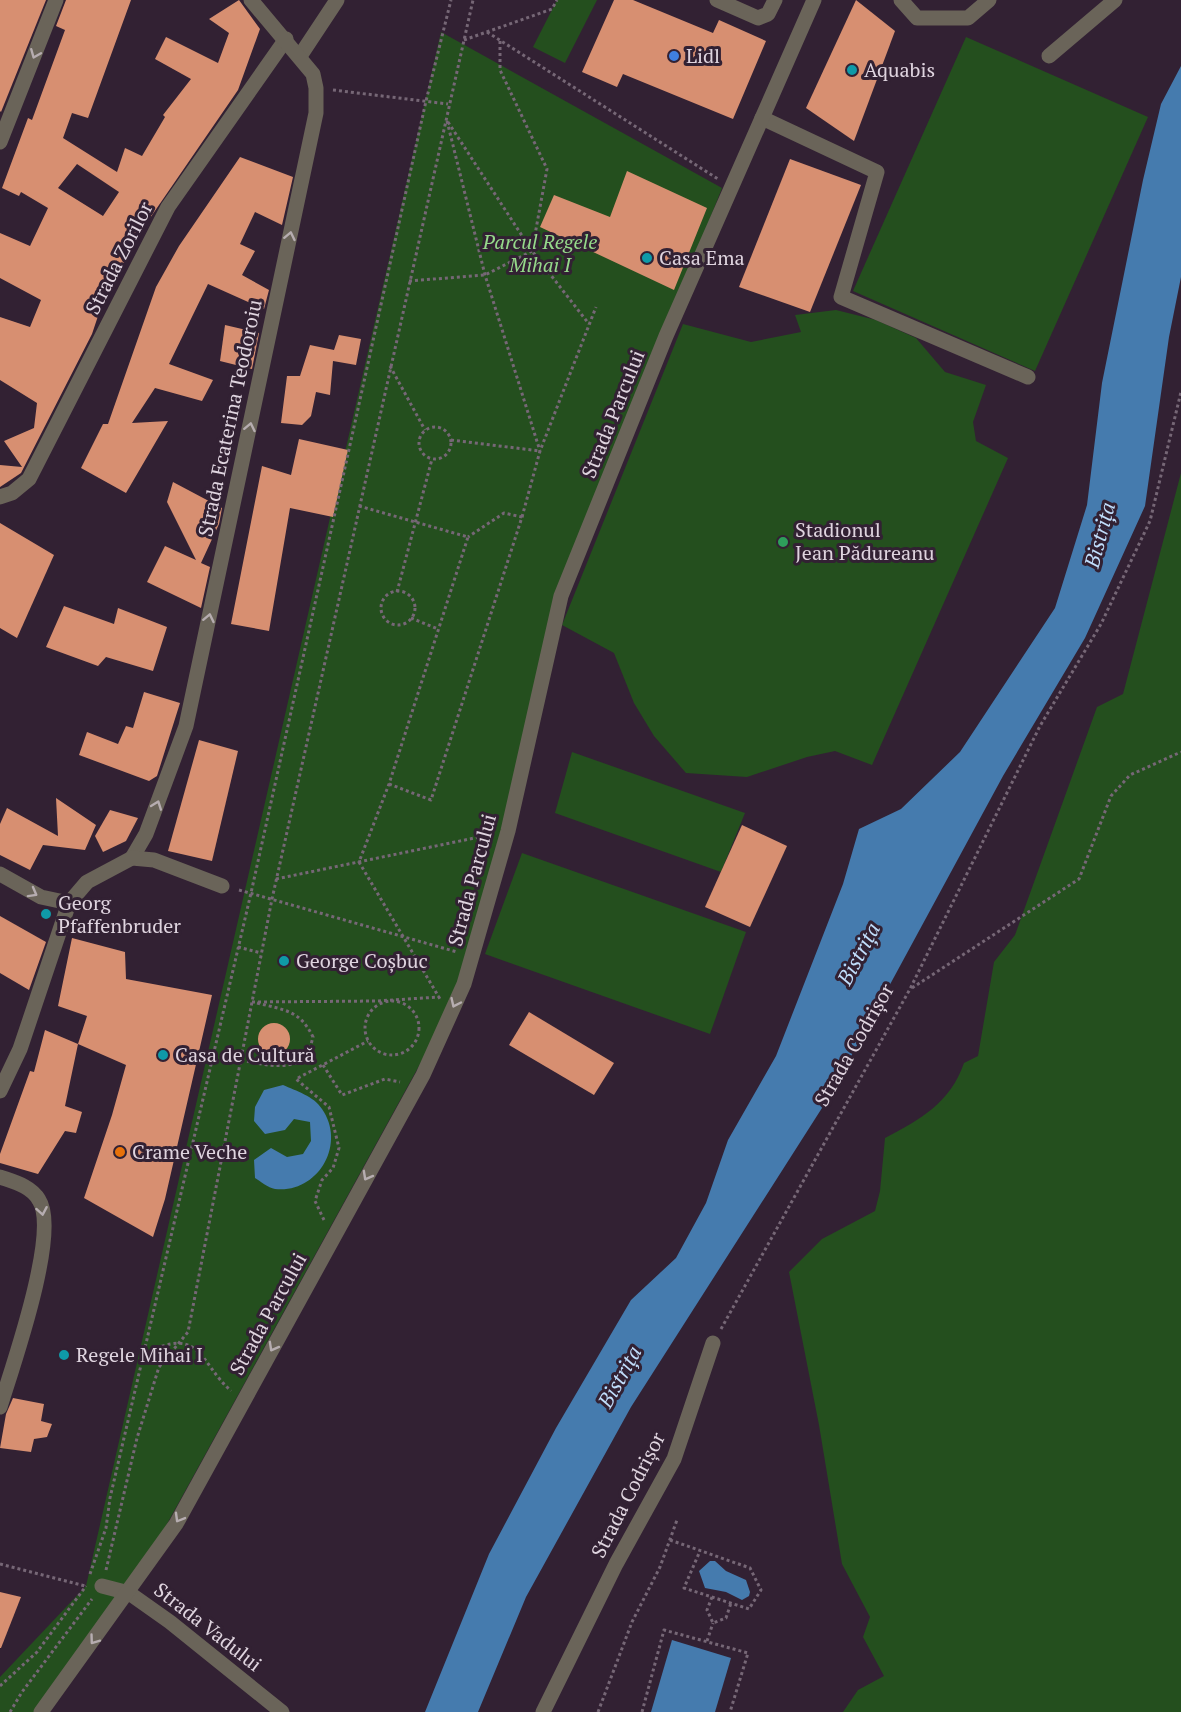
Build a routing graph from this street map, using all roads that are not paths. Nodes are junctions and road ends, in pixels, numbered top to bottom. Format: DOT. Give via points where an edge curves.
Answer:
graph roads {
  1 [pos="56,0"];
  2 [pos="251,0"];
  3 [pos="338,0"];
  4 [pos="717,0"];
  5 [pos="775,0"];
  6 [pos="814,0"];
  7 [pos="901,0"];
  8 [pos="989,0"];
  9 [pos="1115,0"];
  10 [pos="286,39"];
  11 [pos="300,56"];
  12 [pos="1049,56"];
  13 [pos="762,118"];
  14 [pos="0,142"];
  15 [pos="1028,377"];
  16 [pos="0,497"];
  17 [pos="132,858"];
  18 [pos="0,874"];
  19 [pos="222,886"];
  20 [pos="69,903"];
  21 [pos="0,1091"];
  22 [pos="0,1178"];
  23 [pos="713,1343"];
  24 [pos="0,1407"];
  25 [pos="102,1586"];
  26 [pos="129,1593"];
  27 [pos="41,1712"];
  28 [pos="282,1712"];
  29 [pos="543,1712"];
  1 -- 14 [label="street, one-way"];
  2 -- 10 [label="street, Strada Ecaterina Teodoroiu"];
  3 -- 11 [label="street"];
  4 -- 5 [label="street" via="758,18 768,14"];
  6 -- 13 [label="street, Strada Parcului"];
  7 -- 8 [label="street" via="917,18 968,18"];
  9 -- 12 [label="street"];
  10 -- 11 [label="street, Strada Ecaterina Teodoroiu"];
  10 -- 16 [label="street, Strada Zorilor" via="168,207 29,479"];
  17 -- 11 [label="street, Strada Ecaterina Teodoroiu, one-way" via="146,834 186,726 316,113 313,74"];
  13 -- 15 [label="street" via="877,172 841,297"];
  13 -- 26 [label="street, Strada Parcului, one-way" via="666,336 561,596 508,831 475,952 450,1015 414,1091 176,1524"];
  17 -- 19 [label="street" via="154,860"];
  17 -- 20 [label="street" via="87,882"];
  18 -- 20 [label="street, one-way" via="41,897"];
  20 -- 21 [label="street" via="21,1049"];
  22 -- 24 [label="street, one-way" via="30,1190 41,1201 45,1233 32,1303"];
  23 -- 29 [label="street, Strada Codrișor" via="674,1459 616,1564"];
  25 -- 26 [label="street, Strada Vadului"];
  26 -- 27 [label="street, Strada Parcului, one-way"];
  26 -- 28 [label="street, Strada Vadului"];
}
